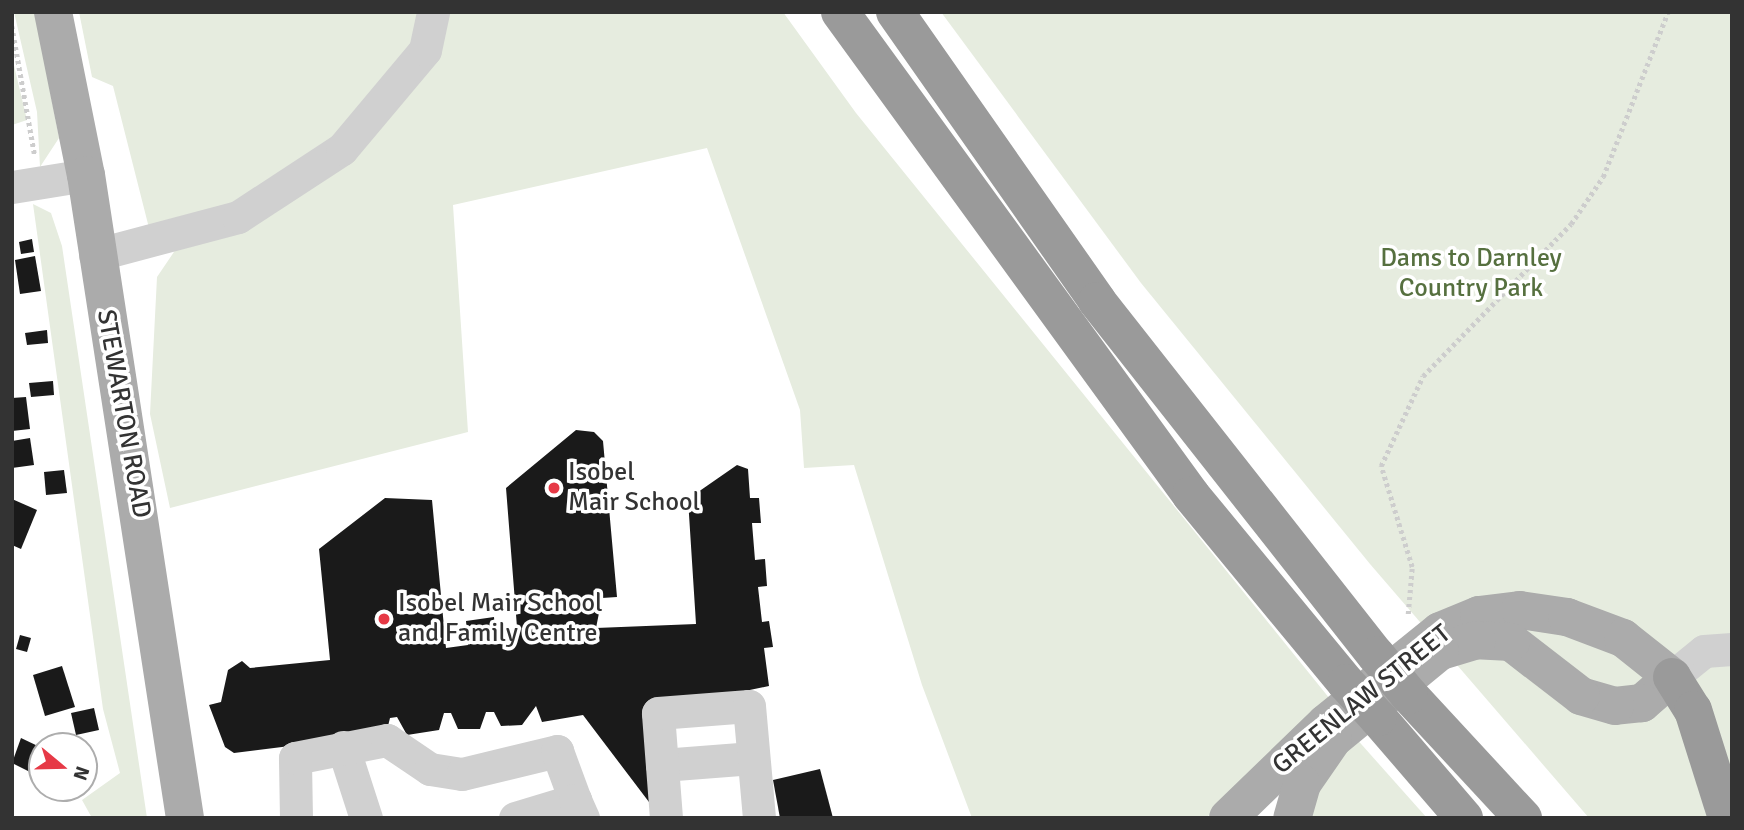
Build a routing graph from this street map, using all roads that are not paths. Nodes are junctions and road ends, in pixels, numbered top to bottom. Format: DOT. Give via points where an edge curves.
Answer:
graph roads {
  1 [pos="53,12"];
  2 [pos="433,12"];
  3 [pos="840,12"];
  4 [pos="895,12"];
  5 [pos="86,176"];
  6 [pos="24,184"];
  7 [pos="95,255"];
  8 [pos="1732,649"];
  9 [pos="1672,677"];
  10 [pos="343,747"];
  11 [pos="754,758"];
  12 [pos="662,765"];
  13 [pos="579,809"];
  14 [pos="185,818"];
  15 [pos="296,818"];
  16 [pos="366,818"];
  17 [pos="515,818"];
  18 [pos="666,818"];
  19 [pos="759,818"];
  20 [pos="1228,818"];
  21 [pos="1292,818"];
  22 [pos="1464,818"];
  23 [pos="1523,818"];
  24 [pos="1727,818"];
  1 -- 5 [label="main road, STEWARTON ROAD"];
  2 -- 7 [label="street" via="425,50 342,149 238,217"];
  3 -- 22 [label="highway, bridge" via="1183,485"];
  4 -- 23 [label="highway, bridge" via="1097,301 1376,655"];
  5 -- 6 [label="street"];
  5 -- 7 [label="main road, STEWARTON ROAD"];
  7 -- 14 [label="main road, STEWARTON ROAD"];
  8 -- 9 [label="street" via="1704,651"];
  9 -- 20 [label="main road, GREENLAW STREET" via="1623,638 1567,617 1520,610 1479,615 1440,631 1326,723"];
  9 -- 21 [label="main road, GREENLAW STREET" via="1642,703 1615,706 1581,696 1511,642 1477,639 1440,651 1333,739 1302,784"];
  9 -- 24 [label="highway" via="1693,710"];
  10 -- 13 [label="street" via="387,740 430,769 462,774 557,751"];
  10 -- 15 [label="street" via="295,758"];
  10 -- 16 [label="street"];
  11 -- 12 [label="street"];
  11 -- 12 [label="street" via="749,706 658,713"];
  11 -- 19 [label="street"];
  12 -- 18 [label="street"];
  13 -- 17 [label="street"];
}
